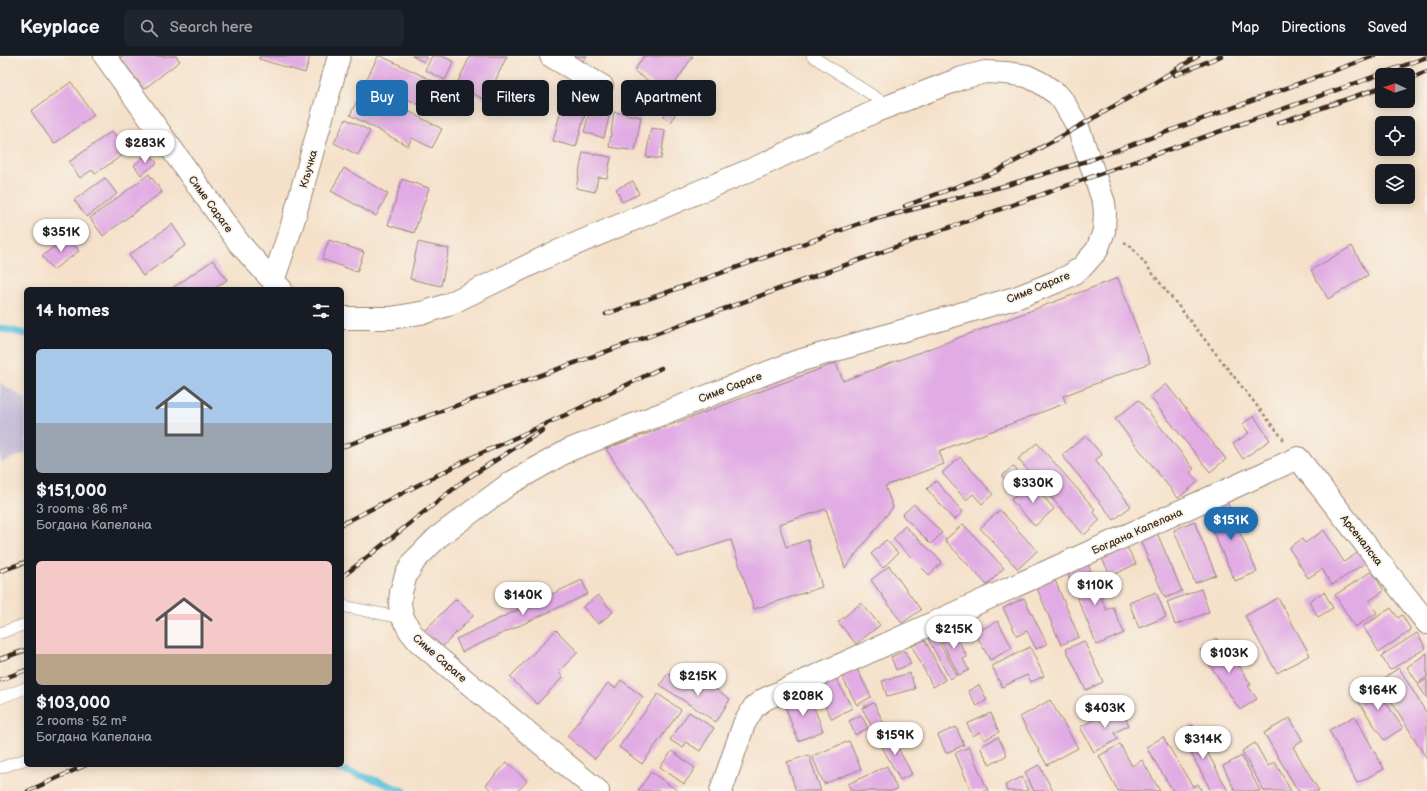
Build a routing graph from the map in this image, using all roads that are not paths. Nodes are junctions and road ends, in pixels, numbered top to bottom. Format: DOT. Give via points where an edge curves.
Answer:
graph roads {
  1 [pos="105,56"];
  2 [pos="339,56"];
  3 [pos="551,56"];
  4 [pos="812,56"];
  5 [pos="592,80"];
  6 [pos="889,106"];
  7 [pos="277,285"];
  8 [pos="344,318"];
  9 [pos="1298,458"];
  10 [pos="344,606"];
  11 [pos="403,618"];
  12 [pos="1427,623"];
  13 [pos="24,625"];
  14 [pos="0,633"];
  15 [pos="24,689"];
  16 [pos="0,698"];
  17 [pos="24,760"];
  18 [pos="0,768"];
  19 [pos="598,791"];
  20 [pos="721,791"];
  1 -- 7 [label="street, Симе Сараге" via="239,243"];
  2 -- 7 [label="street, Кључка"];
  3 -- 5 [label="street"];
  4 -- 6 [label="lane"];
  6 -- 8 [label="street, Симе Сараге" via="762,166 552,254 447,305 426,312 391,318"];
  6 -- 11 [label="street, Симе Сараге" via="962,78 985,72 1021,75 1041,83 1057,94 1071,112 1078,127 1104,203 1104,231 1097,250 1071,275 1018,297 795,362 570,450 509,484 438,537 415,560 400,592"];
  9 -- 12 [label="street, Арсеналска"];
  9 -- 20 [label="street, Богдана Капелана" via="765,699 754,707 744,724"];
  10 -- 11 [label="lane"];
  11 -- 19 [label="street, Симе Сараге" via="419,642"];
  13 -- 14 [label="lane"];
  15 -- 16 [label="lane"];
  17 -- 18 [label="lane"];
}
